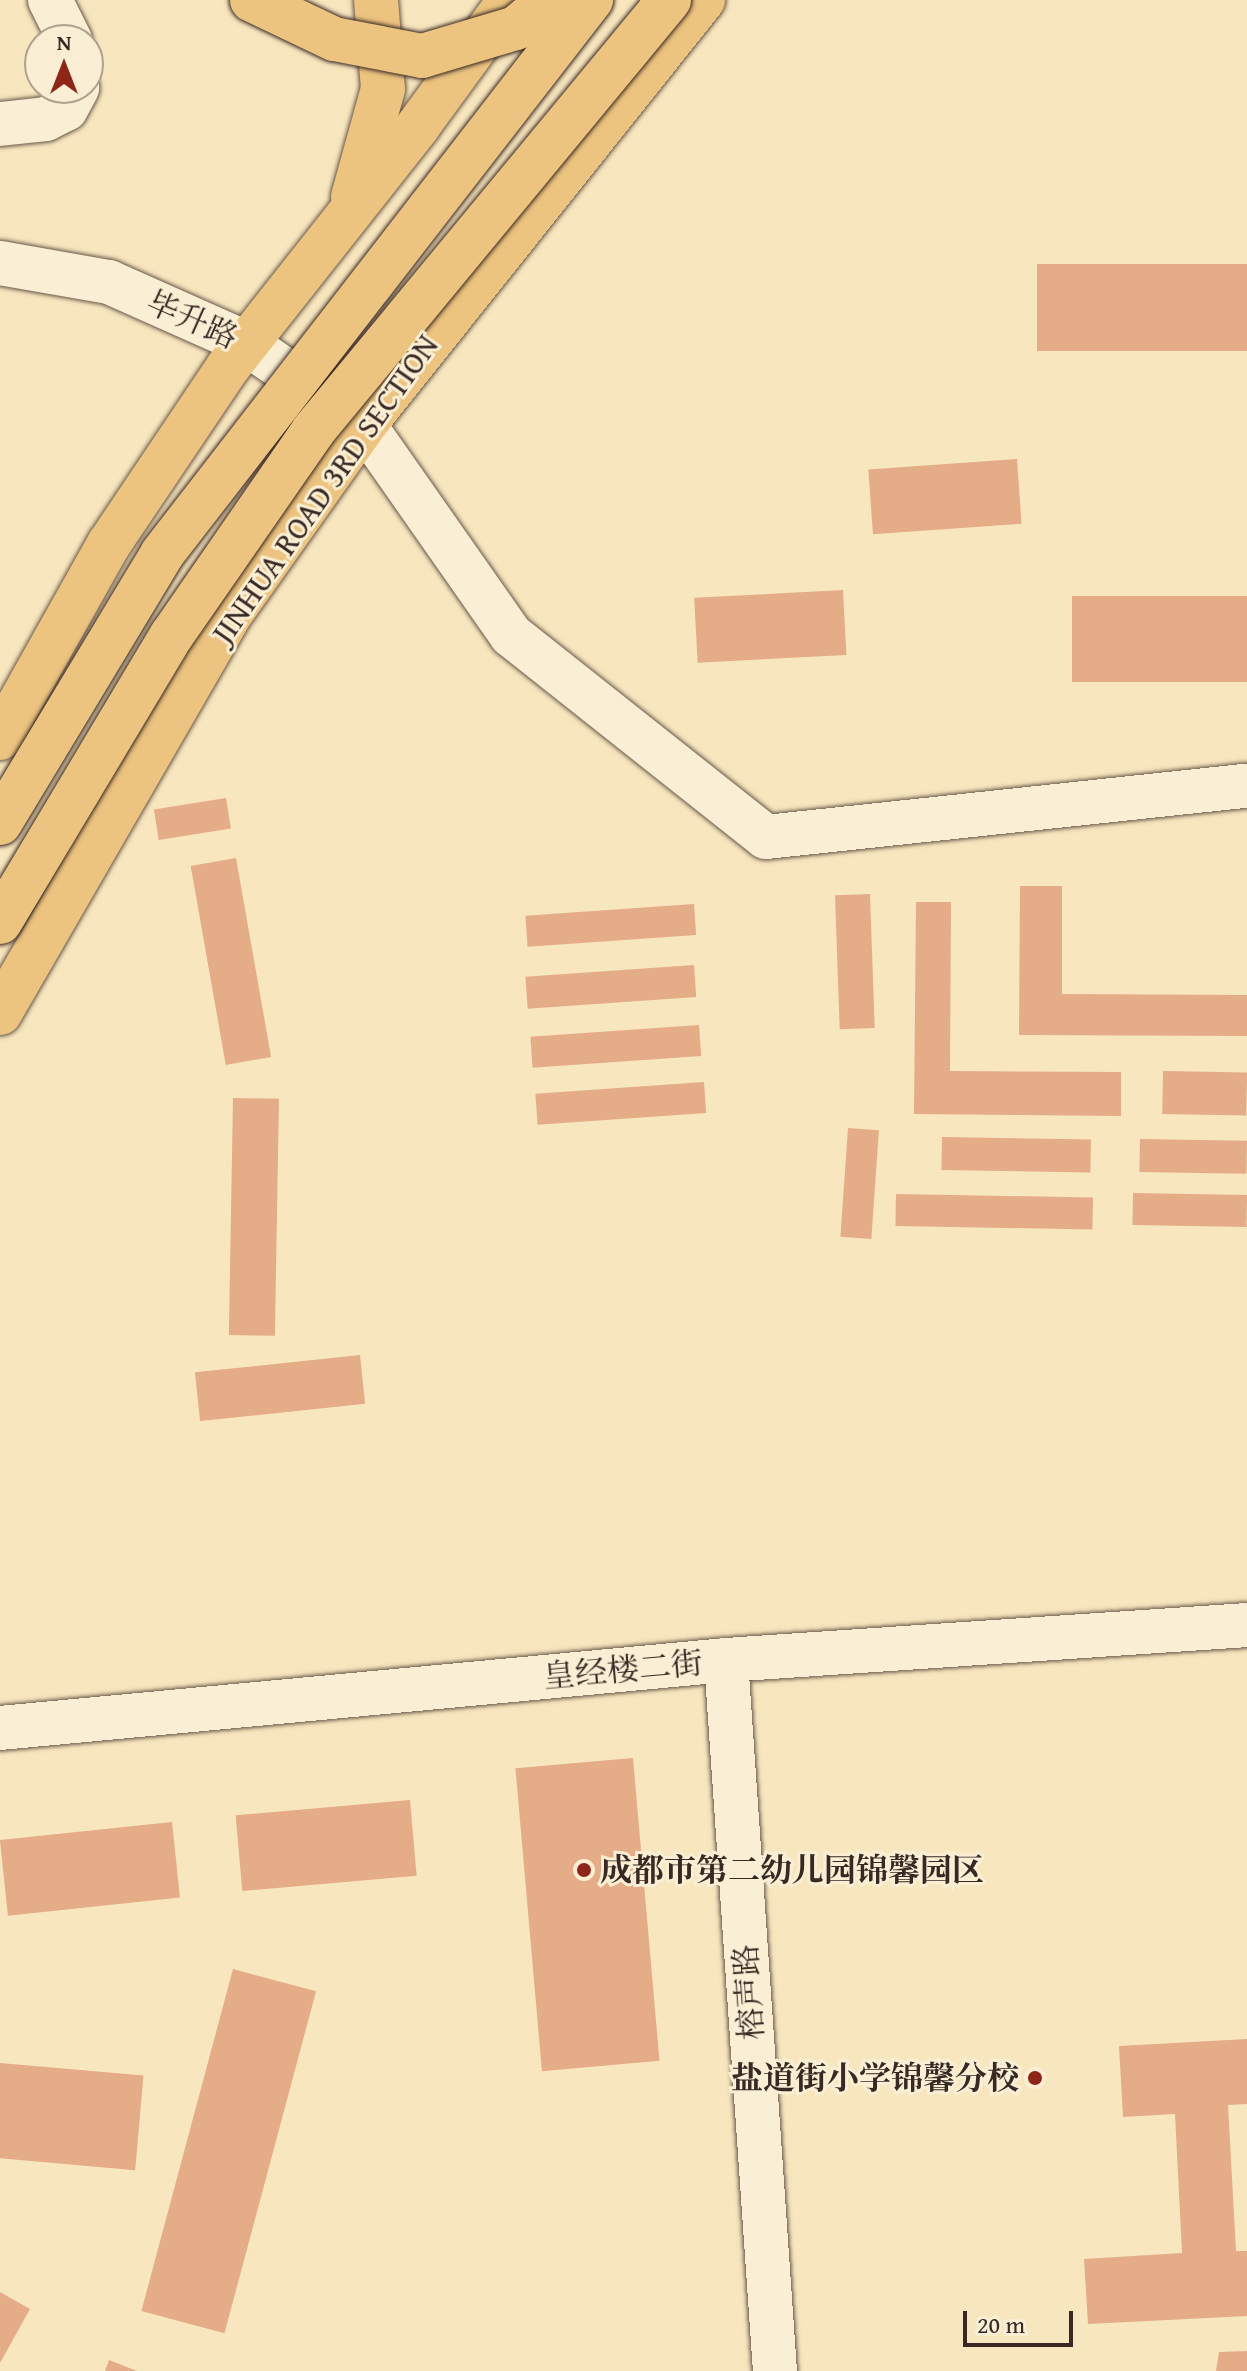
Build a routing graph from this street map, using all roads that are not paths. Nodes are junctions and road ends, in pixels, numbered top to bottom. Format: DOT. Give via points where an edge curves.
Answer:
graph roads {
  1 [pos="50,0"];
  2 [pos="252,0"];
  3 [pos="376,0"];
  4 [pos="510,0"];
  5 [pos="550,0"];
  6 [pos="591,0"];
  7 [pos="669,0"];
  8 [pos="703,0"];
  9 [pos="62,24"];
  10 [pos="69,104"];
  11 [pos="0,124"];
  12 [pos="347,218"];
  13 [pos="0,263"];
  14 [pos="246,343"];
  15 [pos="364,425"];
  16 [pos="0,738"];
  17 [pos="1247,786"];
  18 [pos="0,823"];
  19 [pos="0,922"];
  20 [pos="0,1013"];
  21 [pos="1247,1625"];
  22 [pos="726,1660"];
  23 [pos="0,1728"];
  24 [pos="775,2371"];
  1 -- 9 [label="street"];
  2 -- 5 [label="main road, bridge" via="334,39 422,56 516,28"];
  3 -- 12 [label="main road" via="383,89"];
  4 -- 12 [label="main road"];
  6 -- 18 [label="main road, bridge" via="162,554"];
  7 -- 19 [label="main road, bridge" via="313,431 172,635"];
  8 -- 15 [label="main road, JINHUA ROAD 3RD SECTION"];
  10 -- 11 [label="street" via="46,119"];
  12 -- 14 [label="main road"];
  13 -- 14 [label="street, 毕升路" via="109,282"];
  14 -- 15 [label="street, 毕升路"];
  14 -- 16 [label="main road" via="109,544"];
  15 -- 17 [label="street" via="511,635 766,837"];
  15 -- 20 [label="main road, JINHUA ROAD 3RD SECTION" via="229,616"];
  21 -- 22 [label="street, 皇经楼二街"];
  22 -- 23 [label="street, 皇经楼二街"];
  22 -- 24 [label="street, 榕声路"];
}
